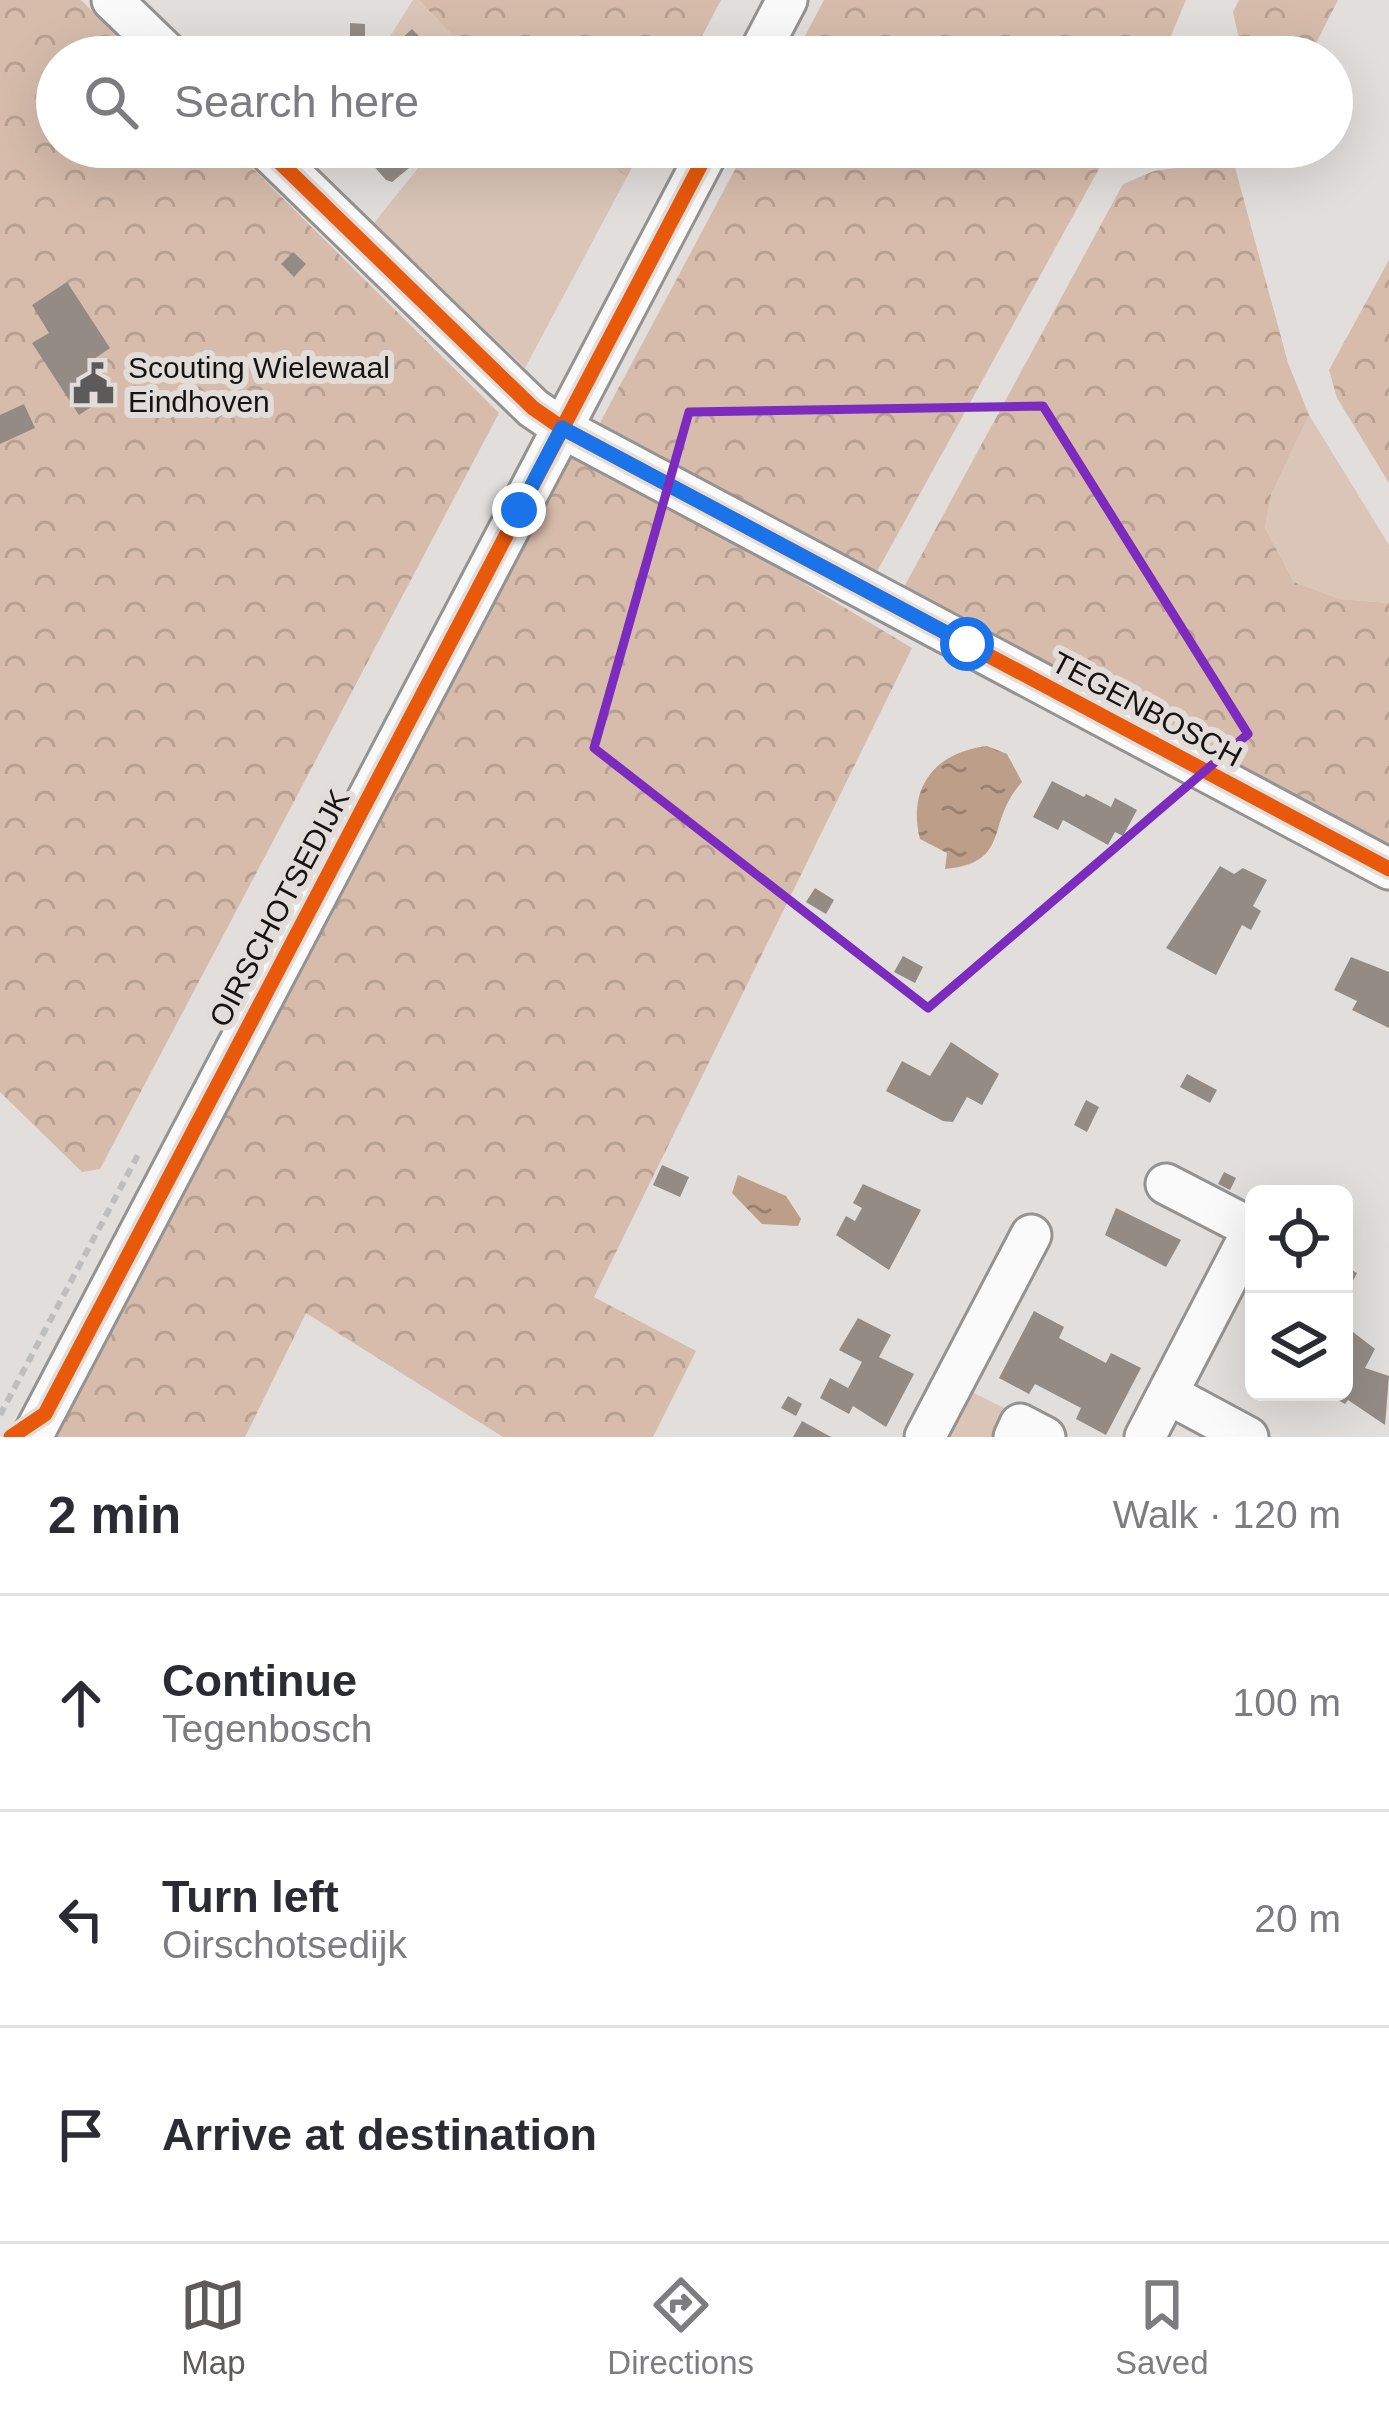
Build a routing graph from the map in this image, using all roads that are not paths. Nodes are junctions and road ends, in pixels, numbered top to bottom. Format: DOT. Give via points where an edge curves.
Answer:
graph roads {
  1 [pos="112,0"];
  2 [pos="787,0"];
  3 [pos="149,36"];
  4 [pos="768,36"];
  5 [pos="286,168"];
  6 [pos="699,168"];
  7 [pos="562,428"];
  8 [pos="1389,869"];
  9 [pos="1166,1184"];
  10 [pos="1031,1235"];
  11 [pos="1168,1394"];
  12 [pos="32,1437"];
  13 [pos="925,1437"];
  14 [pos="1013,1437"];
  15 [pos="1045,1437"];
  16 [pos="1145,1437"];
  17 [pos="1248,1437"];
  1 -- 3 [label="street"];
  2 -- 4 [label="street"];
  5 -- 7 [label="street"];
  6 -- 7 [label="street, OIRSCHOTSEDIJK"];
  7 -- 8 [label="street, TEGENBOSCH" via="887,588"];
  7 -- 12 [label="street, OIRSCHOTSEDIJK"];
  9 -- 11 [label="street" via="1253,1228"];
  10 -- 13 [label="street"];
  11 -- 16 [label="street"];
  11 -- 17 [label="street"];
  14 -- 15 [label="street" via="1020,1424"];
}
